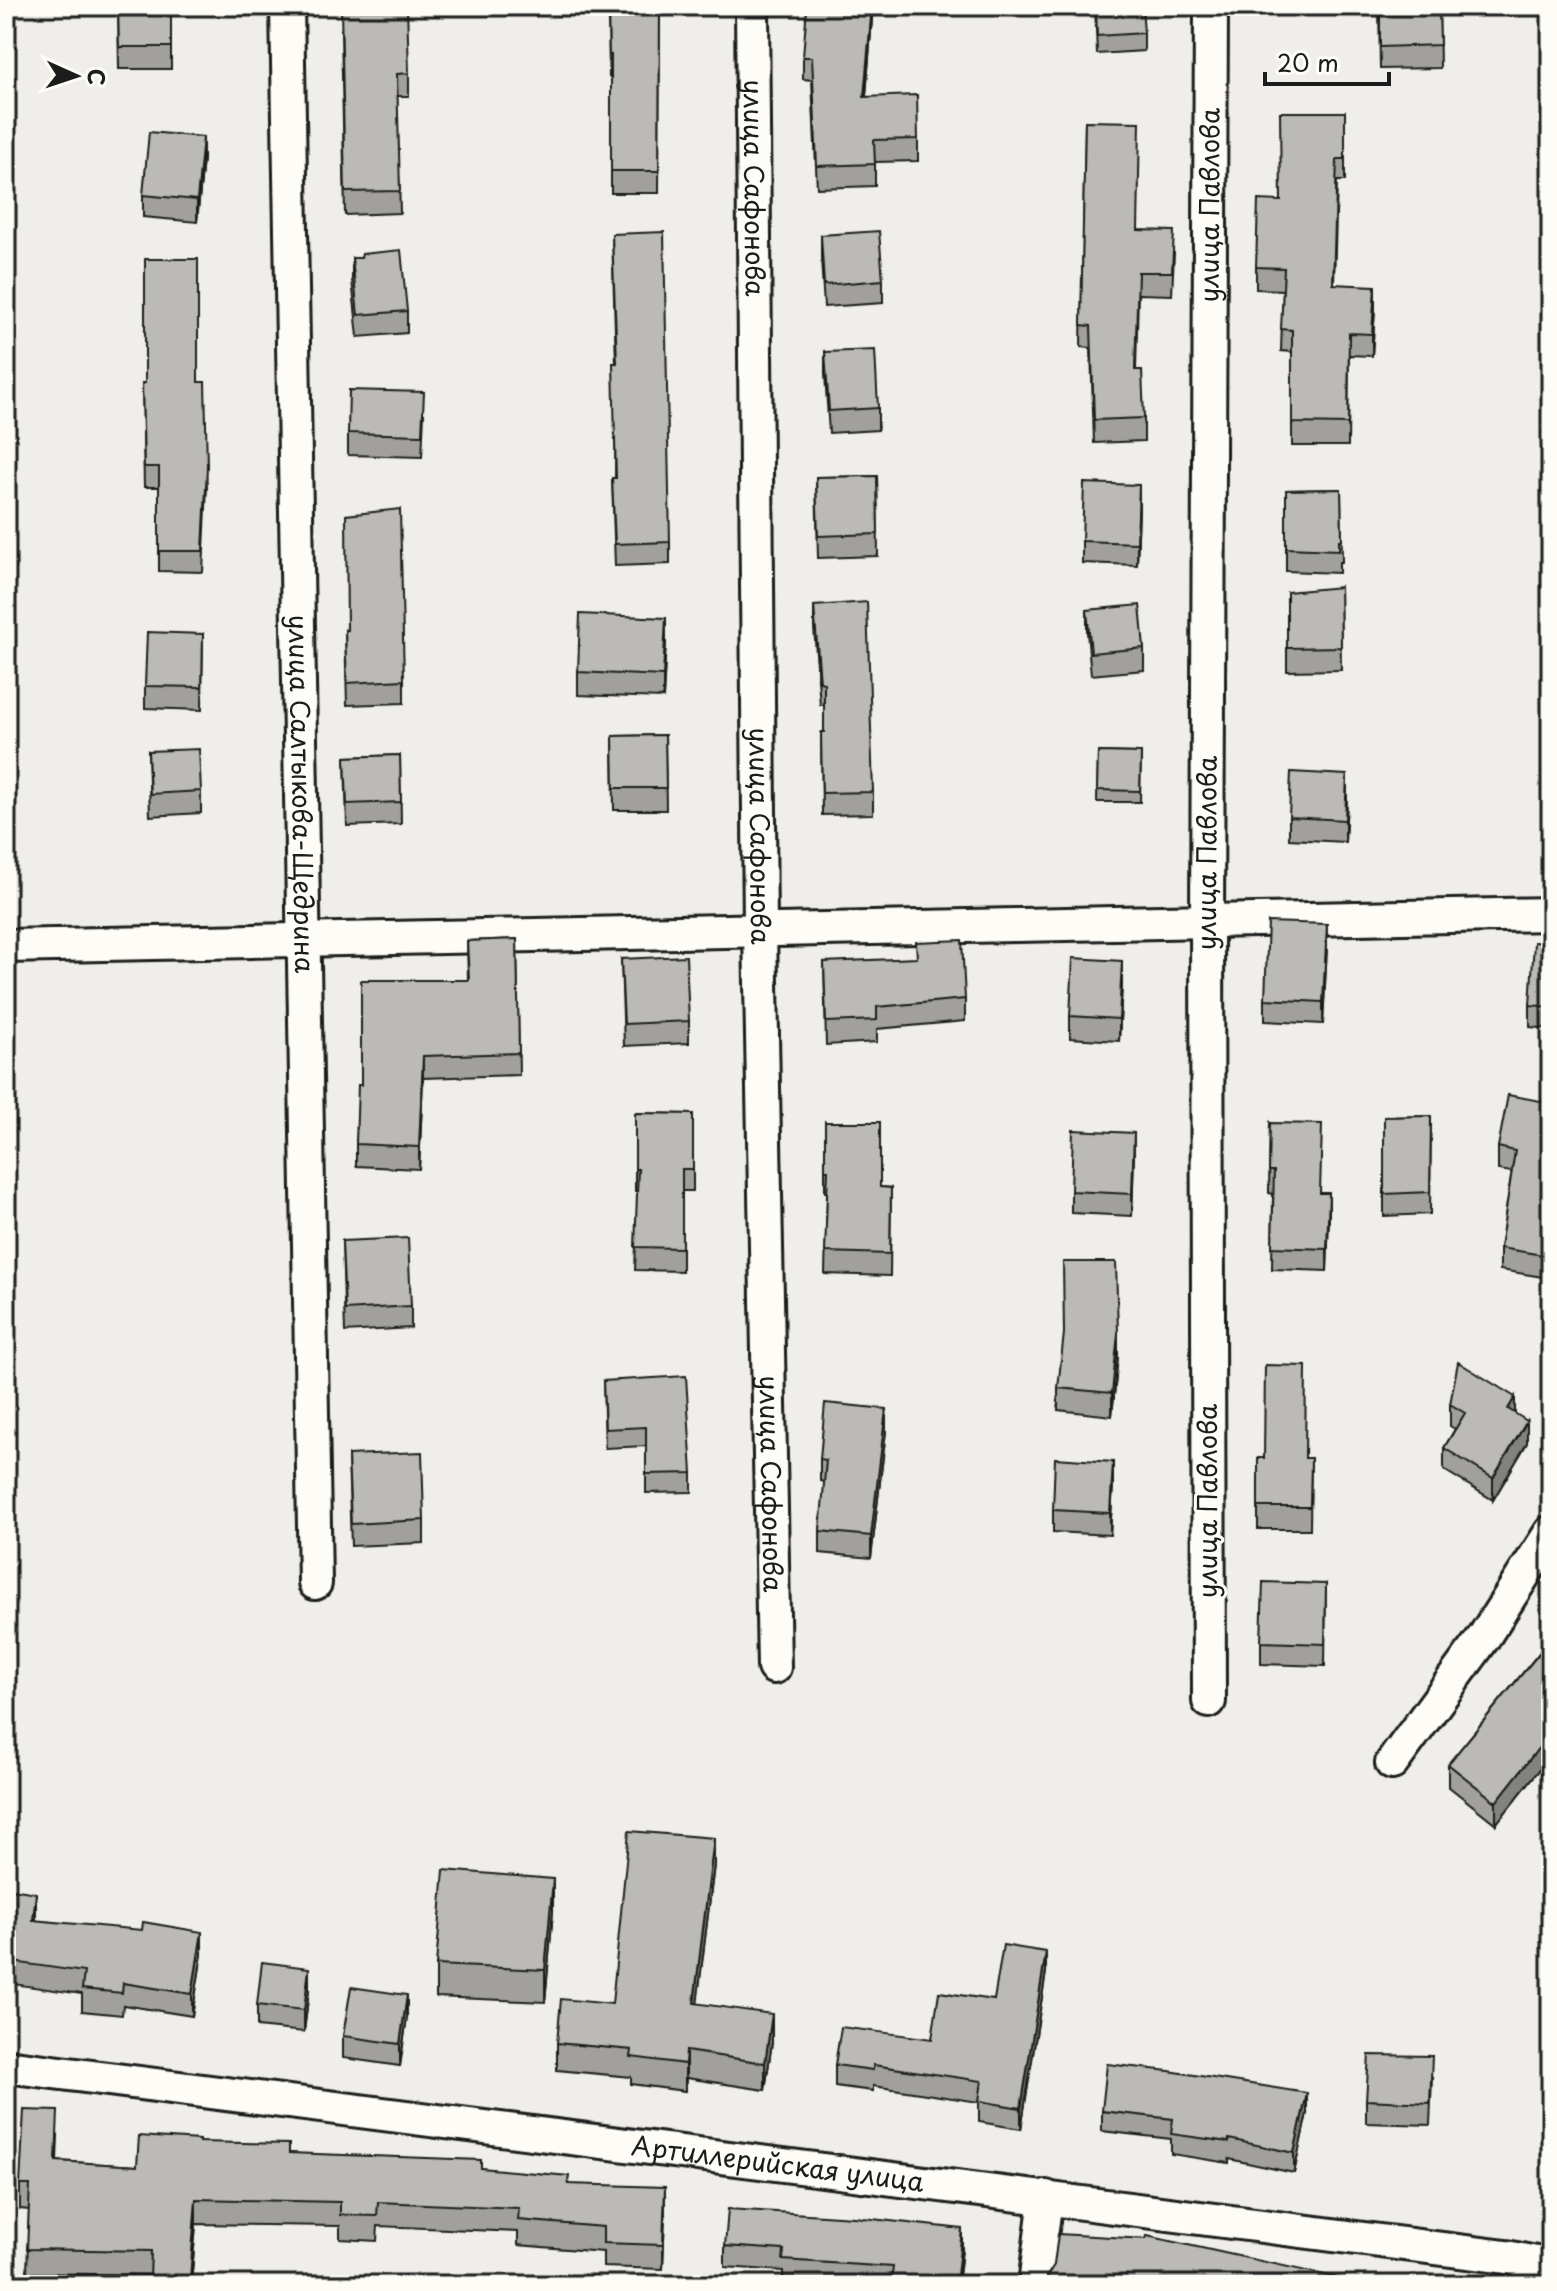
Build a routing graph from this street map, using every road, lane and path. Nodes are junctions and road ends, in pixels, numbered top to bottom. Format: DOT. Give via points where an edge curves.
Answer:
graph roads {
  1 [pos="287,6"];
  2 [pos="752,6"];
  3 [pos="1211,6"];
  4 [pos="1551,914"];
  5 [pos="1207,921"];
  6 [pos="760,930"];
  7 [pos="304,940"];
  8 [pos="6,946"];
  9 [pos="1551,1532"];
  10 [pos="315,1583"];
  11 [pos="774,1667"];
  12 [pos="1209,1701"];
  13 [pos="1392,1763"];
  14 [pos="6,2066"];
  15 [pos="1046,2197"];
  16 [pos="1551,2266"];
  17 [pos="1035,2285"];
  1 -- 7 [label="street, улица Салтыкова-Щедрина"];
  2 -- 6 [label="street, улица Сафонова"];
  3 -- 5 [label="street, улица Павлова"];
  4 -- 5 [label="street"];
  5 -- 6 [label="street"];
  5 -- 12 [label="street, улица Павлова"];
  6 -- 7 [label="street"];
  6 -- 11 [label="street, улица Сафонова"];
  7 -- 8 [label="street"];
  7 -- 10 [label="street, улица Салтыкова-Щедрина"];
  9 -- 13 [label="street" via="1484,1637"];
  14 -- 15 [label="street, Артиллерийская улица"];
  15 -- 16 [label="street, Артиллерийская улица"];
  15 -- 17 [label="street"];
}
